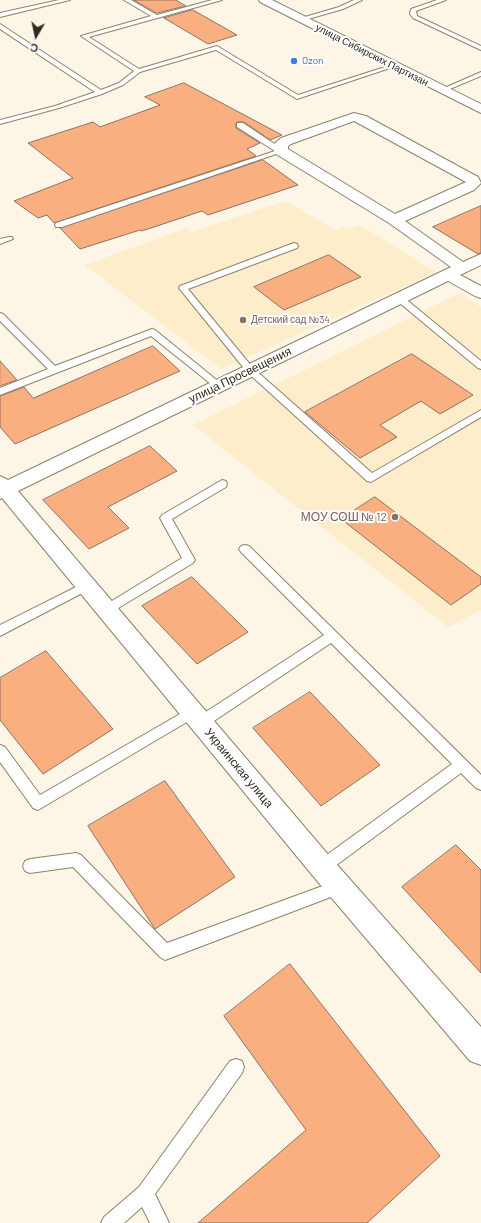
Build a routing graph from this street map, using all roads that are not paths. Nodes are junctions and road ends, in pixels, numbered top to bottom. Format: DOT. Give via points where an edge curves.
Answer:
graph roads {
  1 [pos="67,0"];
  2 [pos="127,0"];
  3 [pos="195,0"];
  4 [pos="219,0"];
  5 [pos="264,0"];
  6 [pos="359,0"];
  7 [pos="443,0"];
  8 [pos="203,4"];
  9 [pos="0,15"];
  10 [pos="156,17"];
  11 [pos="301,20"];
  12 [pos="0,26"];
  13 [pos="481,48"];
  14 [pos="390,67"];
  15 [pos="138,71"];
  16 [pos="481,74"];
  17 [pos="443,90"];
  18 [pos="100,93"];
  19 [pos="481,110"];
  20 [pos="0,122"];
  21 [pos="240,125"];
  22 [pos="281,151"];
  23 [pos="394,220"];
  24 [pos="59,225"];
  25 [pos="9,239"];
  26 [pos="0,242"];
  27 [pos="294,246"];
  28 [pos="481,259"];
  29 [pos="455,271"];
  30 [pos="481,293"];
  31 [pos="399,298"];
  32 [pos="0,316"];
  33 [pos="481,366"];
  34 [pos="54,370"];
  35 [pos="250,370"];
  36 [pos="219,386"];
  37 [pos="0,392"];
  38 [pos="481,412"];
  39 [pos="222,484"];
  40 [pos="2,488"];
  41 [pos="244,548"];
  42 [pos="86,586"];
  43 [pos="106,610"];
  44 [pos="0,631"];
  45 [pos="332,636"];
  46 [pos="196,718"];
  47 [pos="0,751"];
  48 [pos="462,765"];
  49 [pos="481,784"];
  50 [pos="30,866"];
  51 [pos="322,867"];
  52 [pos="339,887"];
  53 [pos="481,1050"];
  54 [pos="236,1067"];
  55 [pos="145,1193"];
  56 [pos="110,1223"];
  57 [pos="160,1223"];
  1 -- 9 [label="lane"];
  2 -- 10 [label="lane"];
  3 -- 8 [label="lane"];
  4 -- 8 [label="lane"];
  5 -- 11 [label="street, улица Сибирских Партизан"];
  6 -- 11 [label="lane"];
  7 -- 13 [label="lane" via="413,10 413,14"];
  8 -- 10 [label="lane"];
  10 -- 15 [label="lane" via="84,36"];
  11 -- 17 [label="street, улица Сибирских Партизан"];
  12 -- 18 [label="lane"];
  14 -- 15 [label="lane" via="297,97 217,48"];
  15 -- 18 [label="lane" via="121,84"];
  16 -- 17 [label="lane"];
  17 -- 19 [label="street, улица Сибирских Партизан"];
  18 -- 20 [label="lane"];
  21 -- 22 [label="lane"];
  22 -- 23 [label="street"];
  22 -- 23 [label="street" via="281,144 286,141 354,117 361,118 473,180 474,183 469,187"];
  22 -- 24 [label="lane"];
  23 -- 29 [label="street"];
  25 -- 26 [label="lane"];
  27 -- 35 [label="lane" via="183,288"];
  28 -- 29 [label="street, улица Просвещения"];
  29 -- 30 [label="street"];
  29 -- 31 [label="street, улица Просвещения"];
  31 -- 33 [label="lane"];
  31 -- 35 [label="street, улица Просвещения"];
  32 -- 34 [label="lane"];
  34 -- 36 [label="lane" via="152,332"];
  34 -- 37 [label="lane"];
  35 -- 36 [label="street, улица Просвещения"];
  35 -- 38 [label="lane" via="371,478"];
  36 -- 40 [label="street, улица Просвещения"];
  39 -- 43 [label="lane" via="166,518 189,560"];
  40 -- 42 [label="street, Украинская улица"];
  41 -- 45 [label="lane"];
  42 -- 43 [label="street, Украинская улица"];
  42 -- 44 [label="lane"];
  43 -- 46 [label="street, Украинская улица"];
  45 -- 46 [label="lane"];
  45 -- 48 [label="lane"];
  46 -- 47 [label="lane" via="38,804"];
  46 -- 51 [label="street, Украинская улица"];
  48 -- 49 [label="lane"];
  48 -- 51 [label="lane"];
  50 -- 52 [label="lane" via="76,860 165,952"];
  51 -- 52 [label="street, Украинская улица"];
  52 -- 53 [label="street, Украинская улица"];
  54 -- 55 [label="lane"];
  55 -- 56 [label="lane"];
  55 -- 57 [label="lane"];
}
